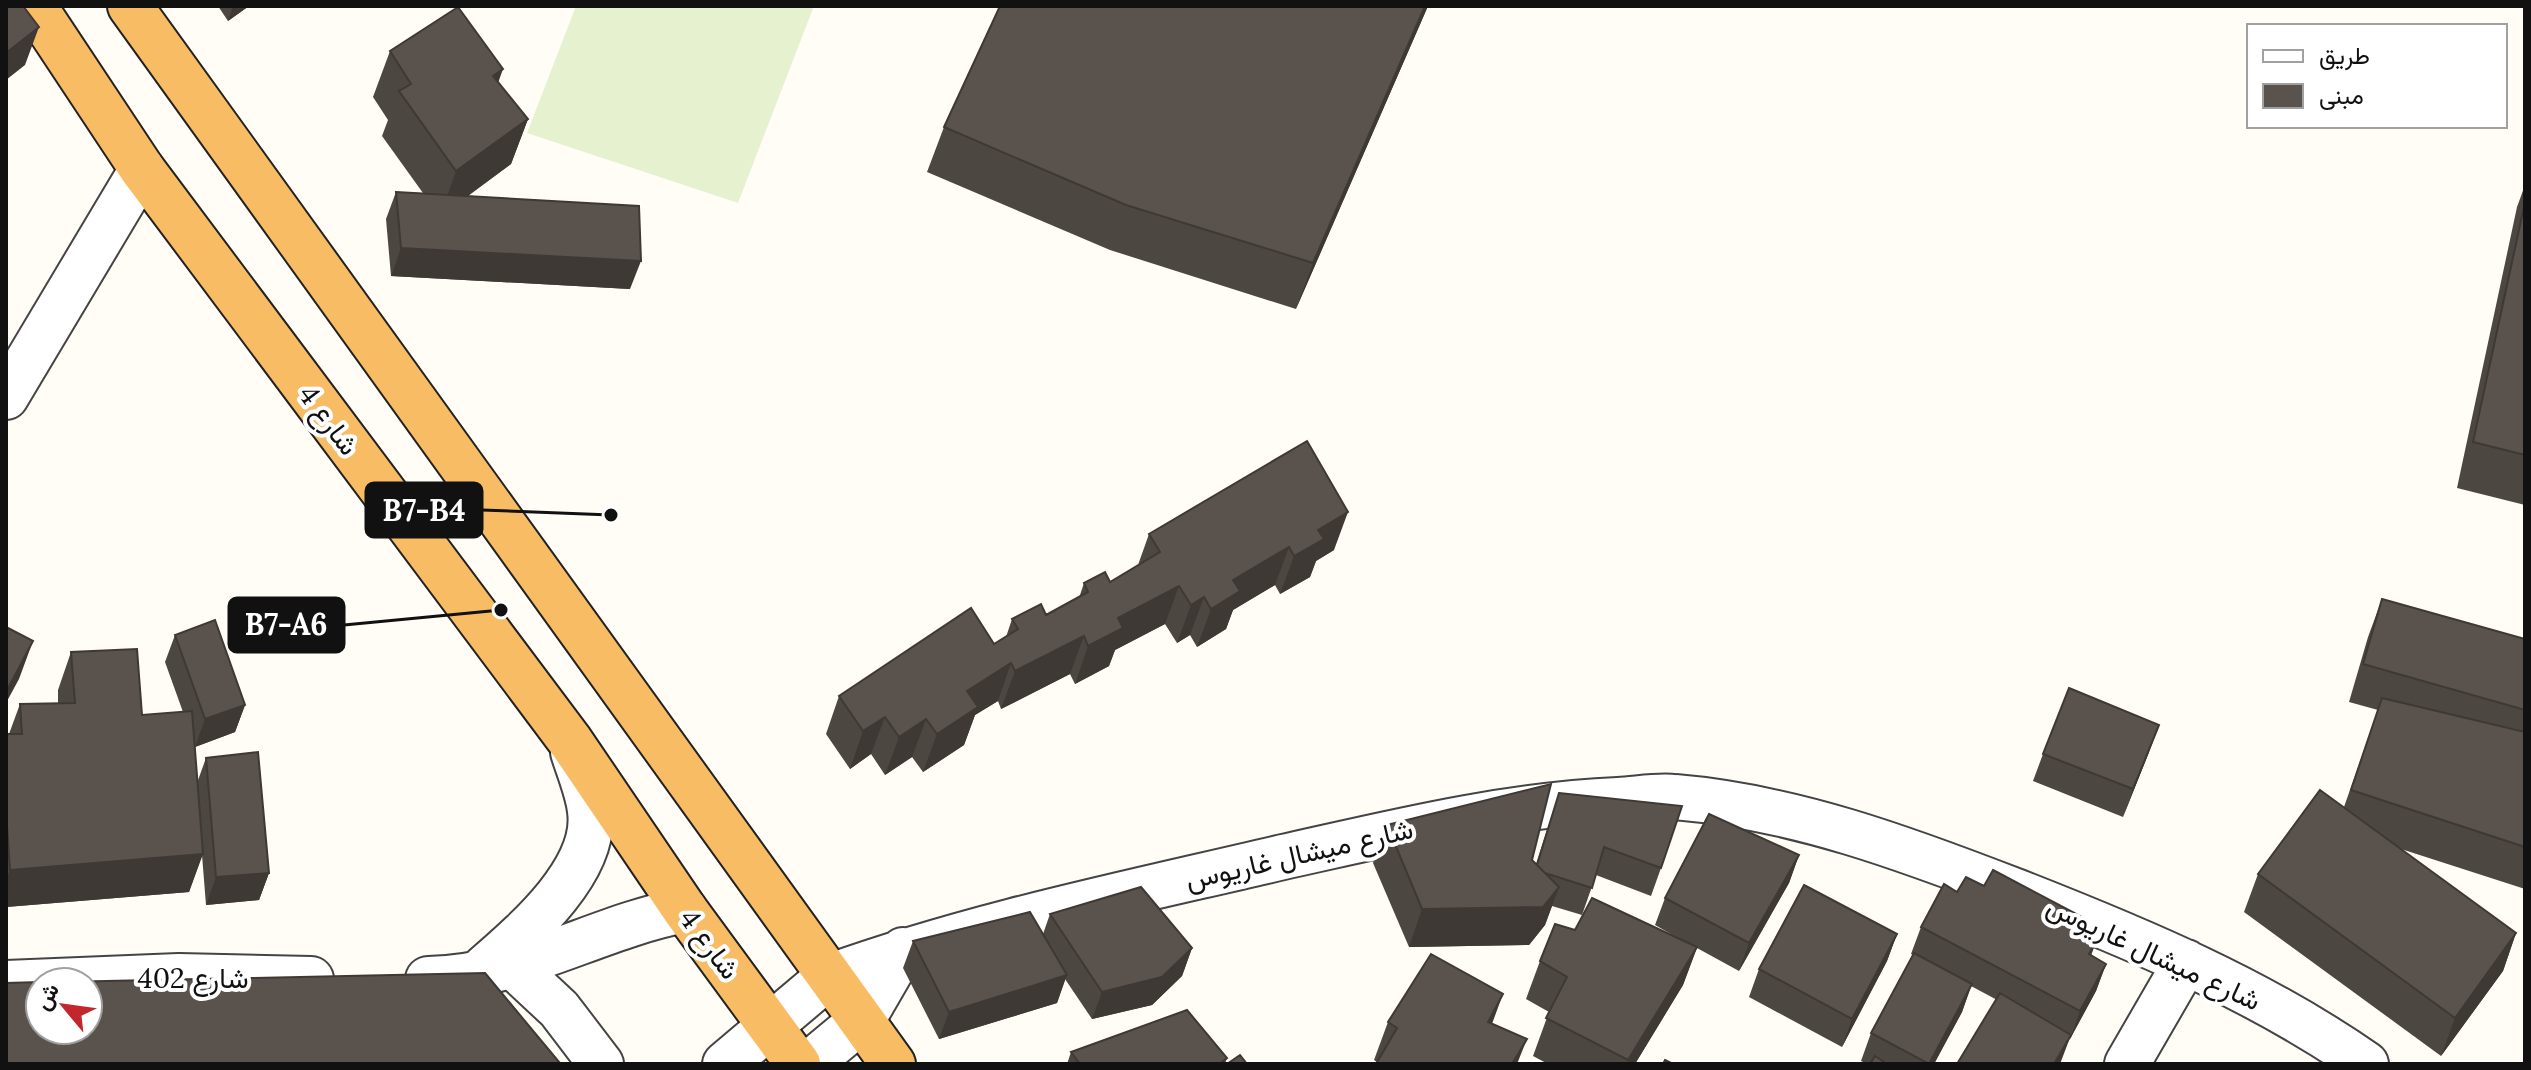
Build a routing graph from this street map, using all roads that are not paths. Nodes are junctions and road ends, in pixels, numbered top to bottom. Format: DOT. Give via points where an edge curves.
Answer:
graph roads {
  1 [pos="34,6"];
  2 [pos="130,6"];
  3 [pos="142,169"];
  4 [pos="6,397"];
  5 [pos="571,742"];
  6 [pos="685,910"];
  7 [pos="903,950"];
  8 [pos="2186,962"];
  9 [pos="494,972"];
  10 [pos="828,977"];
  11 [pos="391,979"];
  12 [pos="345,980"];
  13 [pos="6,983"];
  14 [pos="863,1019"];
  15 [pos="770,1023"];
  16 [pos="601,1064"];
  17 [pos="725,1064"];
  18 [pos="798,1064"];
  19 [pos="809,1064"];
  20 [pos="893,1064"];
  21 [pos="2127,1064"];
  22 [pos="2366,1064"];
  1 -- 3 [label="highway, شارع 4"];
  2 -- 10 [label="highway"];
  3 -- 4 [label="street"];
  3 -- 5 [label="highway, شارع 4"];
  5 -- 6 [label="highway, شارع 4"];
  5 -- 9 [label="street" via="591,813 585,851 548,908"];
  6 -- 9 [label="street" via="615,927"];
  6 -- 15 [label="highway, شارع 4"];
  7 -- 8 [label="street, شارع ميشال غاريوس" via="1461,816 1566,802 1672,796 1814,821 1923,855"];
  7 -- 10 [label="street, شارع ميشال غاريوس"];
  7 -- 14 [label="street"];
  8 -- 21 [label="street"];
  8 -- 22 [label="street, شارع ميشال غاريوس"];
  9 -- 11 [label="street"];
  9 -- 16 [label="street" via="559,1009"];
  10 -- 14 [label="highway"];
  10 -- 15 [label="street, شارع ميشال غاريوس"];
  12 -- 13 [label="street, شارع 402" via="179,976"];
  14 -- 19 [label="street"];
  14 -- 20 [label="highway"];
  15 -- 17 [label="street, شارع ميشال غاريوس"];
  15 -- 18 [label="highway, شارع 4"];
}
